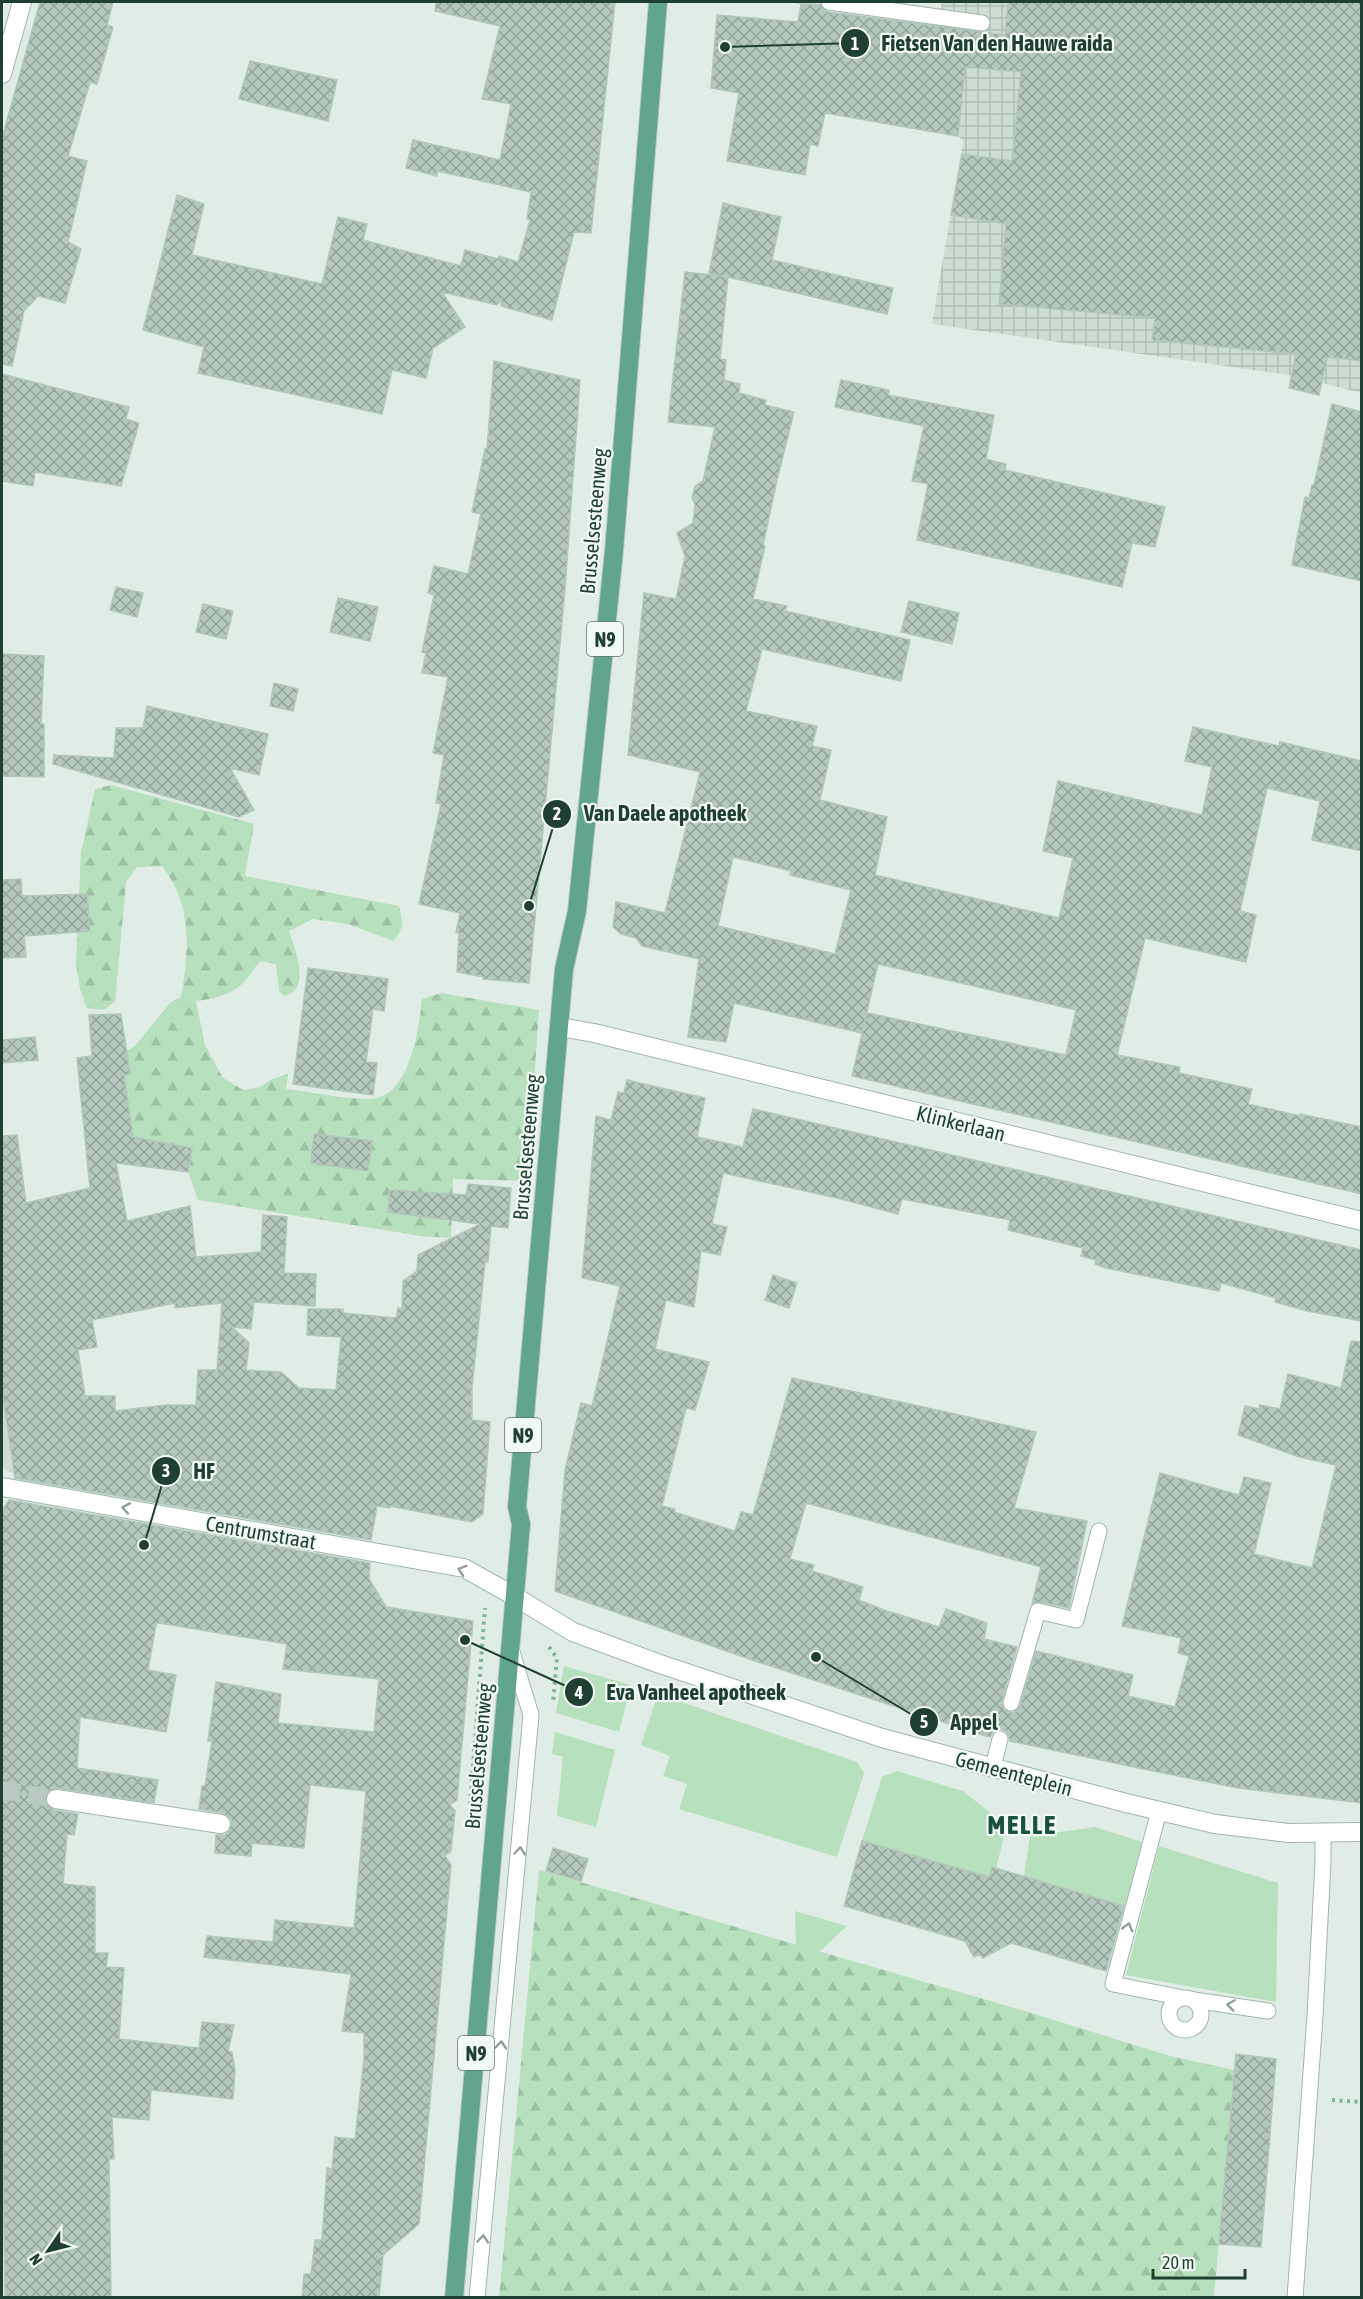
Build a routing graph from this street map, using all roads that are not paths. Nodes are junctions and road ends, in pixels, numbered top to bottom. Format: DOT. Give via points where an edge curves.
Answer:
graph roads {
  1 [pos="22,2"];
  2 [pos="658,2"];
  3 [pos="829,2"];
  4 [pos="982,23"];
  5 [pos="2,74"];
  6 [pos="560,1027"];
  7 [pos="1362,1221"];
  8 [pos="2,1487"];
  9 [pos="1099,1531"];
  10 [pos="514,1596"];
  11 [pos="510,1645"];
  12 [pos="1011,1703"];
  13 [pos="1000,1739"];
  14 [pos="993,1767"];
  15 [pos="56,1799"];
  16 [pos="1160,1811"];
  17 [pos="221,1824"];
  18 [pos="1323,1832"];
  19 [pos="1362,1832"];
  20 [pos="1268,2011"];
  21 [pos="454,2298"];
  22 [pos="477,2298"];
  23 [pos="1295,2298"];
  1 -- 5 [label="street"];
  2 -- 6 [label="main road, Brusselsesteenweg / N9" via="611,575 577,911 564,969"];
  3 -- 4 [label="lane"];
  6 -- 7 [label="street, Klinkerlaan"];
  6 -- 10 [label="main road, Brusselsesteenweg / N9" via="517,1507 521,1524"];
  10 -- 8 [label="street, Centrumstraat, one-way" via="464,1568"];
  9 -- 12 [label="lane" via="1076,1620 1038,1611"];
  10 -- 11 [label="main road, Brusselsesteenweg / N9"];
  10 -- 14 [label="street, Gemeenteplein" via="573,1632 657,1663 882,1738"];
  11 -- 21 [label="main road, Brusselsesteenweg / N9"];
  22 -- 11 [label="lane, one-way" via="531,1715"];
  13 -- 14 [label="lane"];
  14 -- 16 [label="street, Gemeenteplein"];
  15 -- 17 [label="street"];
  16 -- 18 [label="street, Gemeenteplein" via="1251,1830"];
  20 -- 16 [label="lane, one-way" via="1113,1984"];
  18 -- 19 [label="street, Gemeenteplein"];
  18 -- 23 [label="lane"];
}
